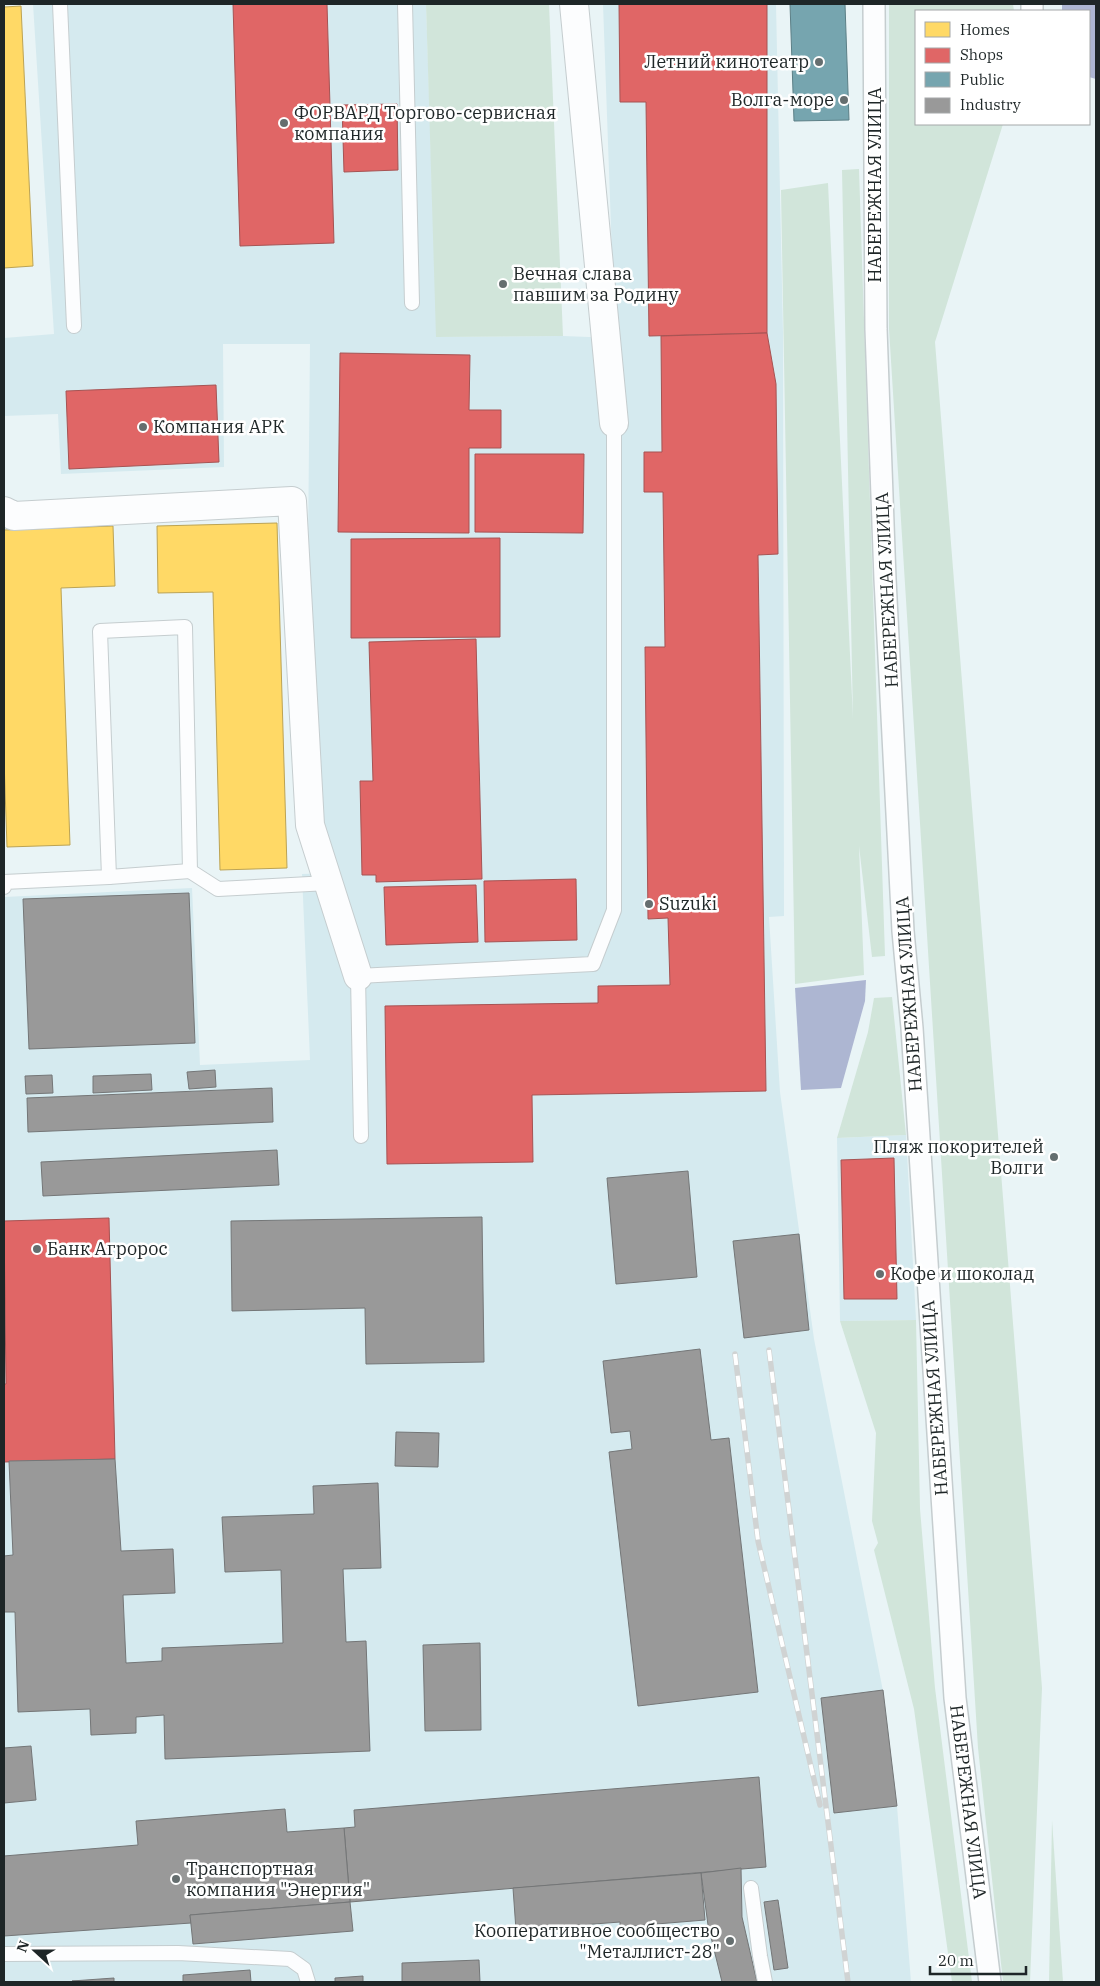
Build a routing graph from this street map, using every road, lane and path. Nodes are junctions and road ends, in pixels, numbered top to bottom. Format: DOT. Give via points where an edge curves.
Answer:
graph roads {
  1 [pos="60,4"];
  2 [pos="405,4"];
  3 [pos="574,4"];
  4 [pos="874,4"];
  5 [pos="412,302"];
  6 [pos="74,326"];
  7 [pos="614,423"];
  8 [pos="4,511"];
  9 [pos="190,871"];
  10 [pos="109,877"];
  11 [pos="328,883"];
  12 [pos="4,887"];
  13 [pos="358,976"];
  14 [pos="362,1136"];
  15 [pos="751,1888"];
  16 [pos="4,1954"];
  17 [pos="308,1982"];
  18 [pos="765,1982"];
  19 [pos="990,1982"];
  1 -- 6 [label="lane"];
  2 -- 5 [label="lane"];
  3 -- 7 [label="street"];
  4 -- 19 [label="street, НАБЕРЕЖНАЯ УЛИЦА" via="876,328 903,931 912,1028 954,1698"];
  7 -- 13 [label="lane" via="614,910 593,964"];
  8 -- 11 [label="street" via="14,516 292,501 310,825"];
  9 -- 10 [label="lane"];
  9 -- 10 [label="lane" via="185,627 100,631"];
  9 -- 11 [label="lane" via="218,889"];
  10 -- 12 [label="lane" via="4,882"];
  11 -- 13 [label="street"];
  13 -- 14 [label="lane"];
  15 -- 18 [label="lane"];
  16 -- 17 [label="lane" via="178,1953 290,1959 304,1969"];
}
